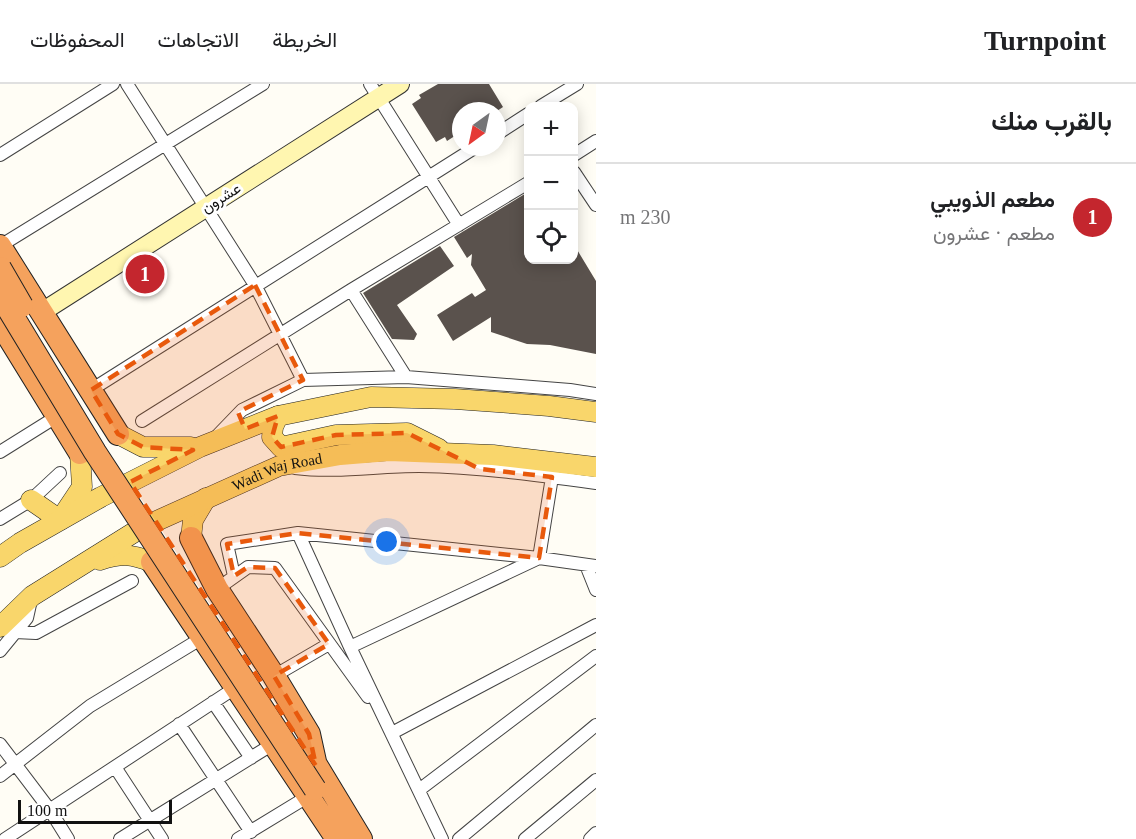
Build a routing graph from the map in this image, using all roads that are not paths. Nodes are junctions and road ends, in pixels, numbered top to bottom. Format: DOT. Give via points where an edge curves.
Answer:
graph roads {
  1 [pos="113,84"];
  2 [pos="127,84"];
  3 [pos="263,84"];
  4 [pos="400,84"];
  5 [pos="577,84"];
  6 [pos="375,91"];
  7 [pos="548,102"];
  8 [pos="524,117"];
  9 [pos="506,128"];
  10 [pos="596,141"];
  11 [pos="165,144"];
  12 [pos="578,152"];
  13 [pos="0,155"];
  14 [pos="461,156"];
  15 [pos="429,176"];
  16 [pos="578,179"];
  17 [pos="524,185"];
  18 [pos="596,206"];
  19 [pos="206,208"];
  20 [pos="459,225"];
  21 [pos="0,246"];
  22 [pos="0,268"];
  23 [pos="255,285"];
  24 [pos="351,290"];
  25 [pos="0,295"];
  26 [pos="42,312"];
  27 [pos="281,334"];
  28 [pos="4,340"];
  29 [pos="406,377"];
  30 [pos="303,380"];
  31 [pos="91,390"];
  32 [pos="596,394"];
  33 [pos="596,412"];
  34 [pos="278,416"];
  35 [pos="56,417"];
  36 [pos="142,421"];
  37 [pos="118,434"];
  38 [pos="207,444"];
  39 [pos="0,452"];
  40 [pos="80,453"];
  41 [pos="448,453"];
  42 [pos="279,466"];
  43 [pos="596,466"];
  44 [pos="60,473"];
  45 [pos="552,477"];
  46 [pos="596,483"];
  47 [pos="206,498"];
  48 [pos="31,500"];
  49 [pos="0,519"];
  50 [pos="60,520"];
  51 [pos="298,533"];
  52 [pos="191,538"];
  53 [pos="20,543"];
  54 [pos="0,551"];
  55 [pos="0,557"];
  56 [pos="539,558"];
  57 [pos="152,562"];
  58 [pos="83,565"];
  59 [pos="591,566"];
  60 [pos="132,581"];
  61 [pos="226,582"];
  62 [pos="596,590"];
  63 [pos="596,625"];
  64 [pos="8,629"];
  65 [pos="202,639"];
  66 [pos="329,644"];
  67 [pos="350,647"];
  68 [pos="0,651"];
  69 [pos="596,656"];
  70 [pos="274,676"];
  71 [pos="235,688"];
  72 [pos="213,702"];
  73 [pos="179,724"];
  74 [pos="596,725"];
  75 [pos="390,730"];
  76 [pos="0,744"];
  77 [pos="273,744"];
  78 [pos="251,758"];
  79 [pos="311,758"];
  80 [pos="15,764"];
  81 [pos="115,767"];
  82 [pos="0,776"];
  83 [pos="217,779"];
  84 [pos="596,780"];
  85 [pos="419,790"];
  86 [pos="311,793"];
  87 [pos="50,810"];
  88 [pos="150,820"];
  89 [pos="251,831"];
  90 [pos="596,833"];
  91 [pos="5,839"];
  92 [pos="68,839"];
  93 [pos="120,839"];
  94 [pos="162,839"];
  95 [pos="238,839"];
  96 [pos="337,839"];
  97 [pos="344,839"];
  98 [pos="361,839"];
  99 [pos="442,839"];
  100 [pos="459,839"];
  101 [pos="525,839"];
  102 [pos="590,839"];
  1 -- 13 [label="street"];
  2 -- 11 [label="street"];
  3 -- 11 [label="street"];
  4 -- 6 [label="street, عشرون"];
  5 -- 7 [label="street"];
  6 -- 15 [label="street"];
  6 -- 19 [label="street, عشرون"];
  8 -- 9 [label="street"];
  10 -- 12 [label="street"];
  11 -- 19 [label="street"];
  11 -- 21 [label="street"];
  14 -- 15 [label="street"];
  15 -- 20 [label="street"];
  15 -- 23 [label="street"];
  16 -- 18 [label="street"];
  17 -- 20 [label="street"];
  19 -- 23 [label="street"];
  19 -- 26 [label="street, عشرون"];
  20 -- 24 [label="street"];
  21 -- 26 [label="highway"];
  22 -- 79 [label="highway, bridge" via="167,540"];
  23 -- 27 [label="street"];
  23 -- 31 [label="street"];
  24 -- 27 [label="street"];
  24 -- 29 [label="street"];
  25 -- 86 [label="highway, bridge"];
  26 -- 31 [label="highway"];
  27 -- 30 [label="street"];
  27 -- 36 [label="street"];
  28 -- 35 [label="highway"];
  29 -- 30 [label="street"];
  29 -- 32 [label="street"];
  30 -- 38 [label="street" via="242,410"];
  31 -- 37 [label="highway"];
  33 -- 34 [label="main road" via="455,399 370,397"];
  34 -- 38 [label="main road"];
  34 -- 41 [label="main road" via="272,437 281,447 336,435 407,433"];
  35 -- 39 [label="street"];
  35 -- 40 [label="highway"];
  37 -- 38 [label="main road" via="143,447"];
  38 -- 50 [label="main road"];
  40 -- 50 [label="main road" via="82,486"];
  41 -- 42 [label="main road, Wadi Waj Road" via="360,453"];
  41 -- 43 [label="main road, Wadi Waj Road"];
  42 -- 45 [label="street" via="337,470 420,466"];
  42 -- 47 [label="main road, Wadi Waj Road"];
  44 -- 48 [label="street"];
  45 -- 46 [label="street"];
  45 -- 56 [label="street"];
  47 -- 52 [label="main road" via="193,520"];
  47 -- 58 [label="main road, Wadi Waj Road" via="141,528"];
  48 -- 49 [label="street"];
  48 -- 50 [label="main road"];
  50 -- 53 [label="main road"];
  51 -- 56 [label="street"];
  51 -- 61 [label="street" via="227,544"];
  51 -- 67 [label="street"];
  52 -- 61 [label="highway"];
  53 -- 54 [label="street"];
  53 -- 55 [label="main road"];
  56 -- 59 [label="street"];
  56 -- 67 [label="street"];
  57 -- 58 [label="main road" via="124,555"];
  57 -- 65 [label="highway"];
  58 -- 64 [label="main road, Wadi Waj Road" via="32,596"];
  59 -- 62 [label="street"];
  60 -- 64 [label="street" via="36,633"];
  61 -- 66 [label="street" via="248,567 275,568"];
  61 -- 70 [label="highway"];
  63 -- 75 [label="street"];
  64 -- 68 [label="street"];
  65 -- 71 [label="highway"];
  65 -- 80 [label="street" via="90,706"];
  66 -- 70 [label="street"];
  66 -- 75 [label="street"];
  67 -- 75 [label="street"];
  69 -- 85 [label="street"];
  70 -- 79 [label="highway" via="309,734"];
  71 -- 72 [label="street"];
  71 -- 77 [label="highway"];
  72 -- 73 [label="street"];
  72 -- 78 [label="street"];
  73 -- 81 [label="street"];
  73 -- 83 [label="street"];
  74 -- 100 [label="street"];
  75 -- 85 [label="street"];
  76 -- 80 [label="street"];
  77 -- 78 [label="street"];
  77 -- 86 [label="highway"];
  78 -- 83 [label="street"];
  79 -- 98 [label="highway"];
  80 -- 82 [label="street"];
  80 -- 87 [label="street"];
  81 -- 87 [label="street"];
  81 -- 88 [label="street"];
  83 -- 88 [label="street"];
  83 -- 89 [label="street"];
  84 -- 101 [label="street"];
  85 -- 99 [label="street"];
  86 -- 89 [label="street"];
  86 -- 96 [label="highway"];
  86 -- 97 [label="highway"];
  87 -- 91 [label="street"];
  87 -- 92 [label="street"];
  88 -- 93 [label="street"];
  88 -- 94 [label="street"];
  89 -- 95 [label="street"];
  90 -- 102 [label="street"];
}
